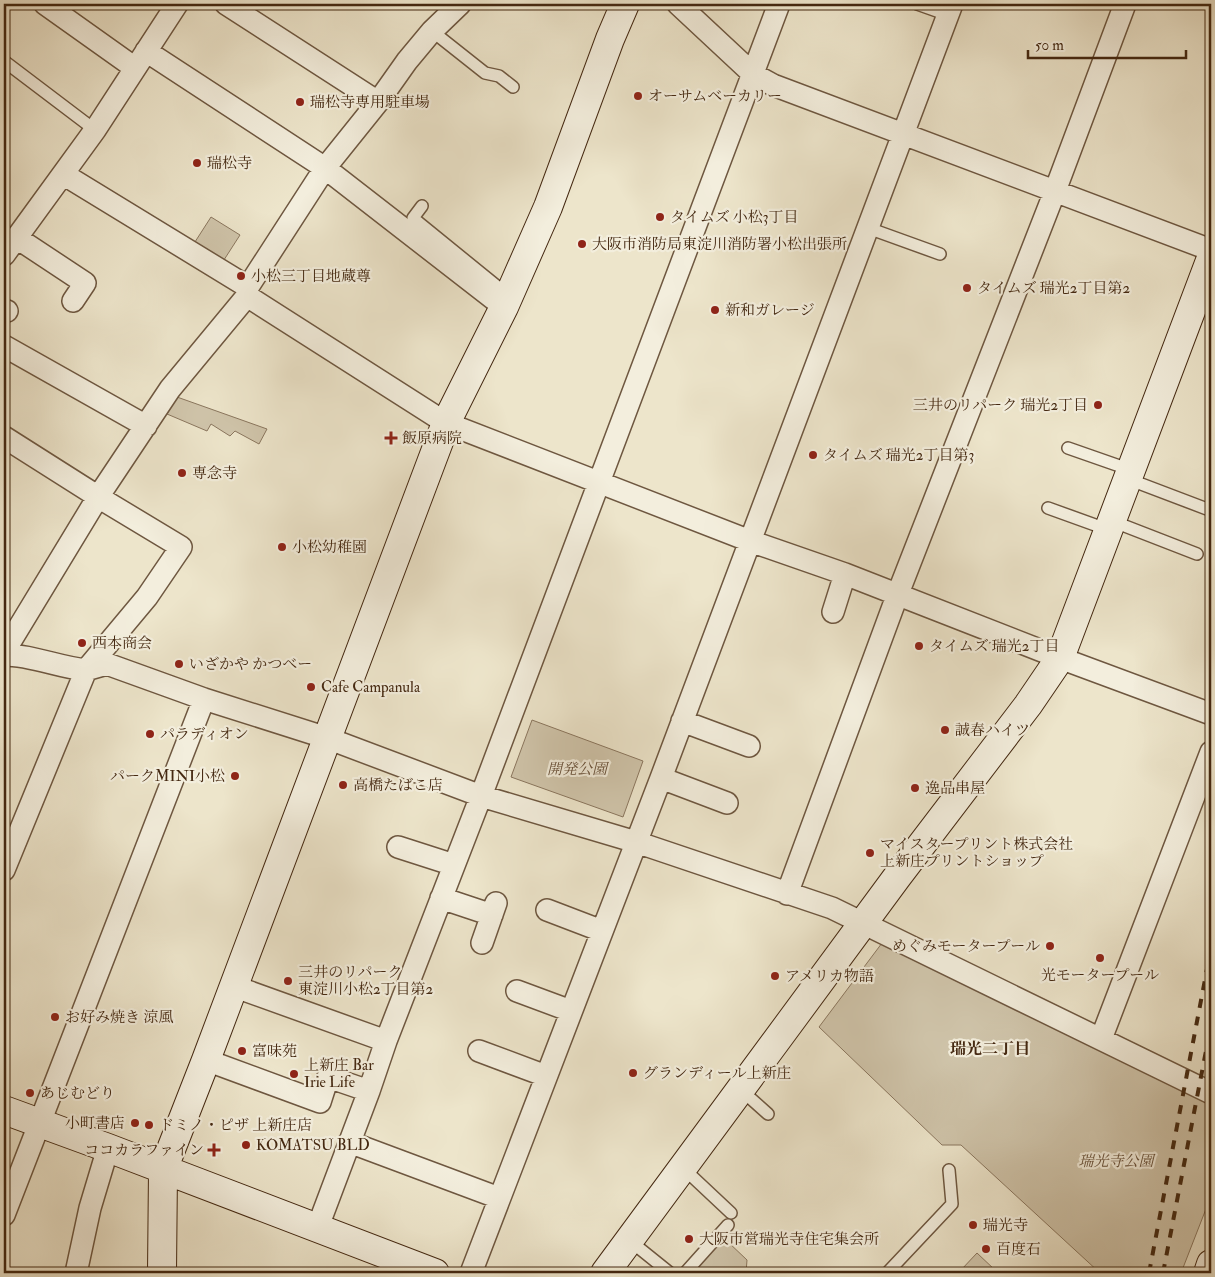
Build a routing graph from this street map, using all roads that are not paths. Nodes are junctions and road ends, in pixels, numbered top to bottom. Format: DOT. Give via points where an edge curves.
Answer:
graph roads {
  1 [pos="45,4"];
  2 [pos="226,4"];
  3 [pos="460,4"];
  4 [pos="625,4"];
  5 [pos="678,4"];
  6 [pos="779,4"];
  7 [pos="917,4"];
  8 [pos="1125,4"];
  9 [pos="171,6"];
  10 [pos="950,9"];
  11 [pos="432,32"];
  12 [pos="141,60"];
  13 [pos="4,61"];
  14 [pos="753,74"];
  15 [pos="513,87"];
  16 [pos="378,102"];
  17 [pos="95,130"];
  18 [pos="903,135"];
  19 [pos="325,168"];
  20 [pos="63,174"];
  21 [pos="1055,190"];
  22 [pos="422,206"];
  23 [pos="868,228"];
  24 [pos="16,238"];
  25 [pos="1211,250"];
  26 [pos="940,254"];
  27 [pos="4,255"];
  28 [pos="1211,258"];
  29 [pos="248,292"];
  30 [pos="73,301"];
  31 [pos="507,302"];
  32 [pos="4,346"];
  33 [pos="446,423"];
  34 [pos="146,426"];
  35 [pos="4,437"];
  36 [pos="1068,448"];
  37 [pos="1130,474"];
  38 [pos="598,483"];
  39 [pos="98,497"];
  40 [pos="1048,508"];
  41 [pos="1207,509"];
  42 [pos="1110,525"];
  43 [pos="750,541"];
  44 [pos="1197,554"];
  45 [pos="845,574"];
  46 [pos="897,596"];
  47 [pos="833,612"];
  48 [pos="4,653"];
  49 [pos="1060,658"];
  50 [pos="86,670"];
  51 [pos="204,699"];
  52 [pos="1211,714"];
  53 [pos="682,721"];
  54 [pos="327,738"];
  55 [pos="749,746"];
  56 [pos="1211,752"];
  57 [pos="660,778"];
  58 [pos="481,796"];
  59 [pos="728,803"];
  60 [pos="636,842"];
  61 [pos="398,847"];
  62 [pos="454,865"];
  63 [pos="4,870"];
  64 [pos="787,894"];
  65 [pos="441,898"];
  66 [pos="547,910"];
  67 [pos="864,923"];
  68 [pos="602,931"];
  69 [pos="482,943"];
  70 [pos="233,986"];
  71 [pos="517,991"];
  72 [pos="571,1012"];
  73 [pos="1101,1039"];
  74 [pos="386,1041"];
  75 [pos="479,1051"];
  76 [pos="206,1060"];
  77 [pos="546,1076"];
  78 [pos="740,1089"];
  79 [pos="369,1091"];
  80 [pos="1211,1093"];
  81 [pos="4,1110"];
  82 [pos="768,1114"];
  83 [pos="40,1124"];
  84 [pos="349,1142"];
  85 [pos="108,1148"];
  86 [pos="682,1167"];
  87 [pos="163,1170"];
  88 [pos="949,1170"];
  89 [pos="499,1198"];
  90 [pos="732,1213"];
  91 [pos="4,1215"];
  92 [pos="728,1226"];
  93 [pos="317,1229"];
  94 [pos="629,1240"];
  95 [pos="1211,1264"];
  96 [pos="76,1273"];
  97 [pos="162,1273"];
  98 [pos="435,1273"];
  99 [pos="471,1273"];
  100 [pos="605,1273"];
  101 [pos="670,1273"];
  102 [pos="685,1273"];
  103 [pos="887,1273"];
  104 [pos="1208,1273"];
  1 -- 12 [label="street"];
  2 -- 16 [label="street"];
  3 -- 11 [label="street"];
  4 -- 31 [label="street" via="548,207"];
  5 -- 14 [label="street"];
  6 -- 14 [label="street"];
  7 -- 10 [label="lane"];
  8 -- 21 [label="street"];
  9 -- 12 [label="street"];
  10 -- 18 [label="street"];
  11 -- 15 [label="lane" via="485,73 499,76"];
  11 -- 16 [label="street"];
  12 -- 17 [label="street"];
  12 -- 19 [label="street"];
  13 -- 17 [label="lane"];
  14 -- 18 [label="street" via="773,85"];
  14 -- 38 [label="street"];
  16 -- 19 [label="street"];
  17 -- 20 [label="street"];
  18 -- 21 [label="street"];
  18 -- 23 [label="street"];
  19 -- 29 [label="street"];
  19 -- 31 [label="street"];
  20 -- 24 [label="street"];
  20 -- 29 [label="street"];
  21 -- 25 [label="street"];
  21 -- 46 [label="street"];
  22 -- 31 [label="lane" via="413,218"];
  23 -- 26 [label="lane"];
  23 -- 43 [label="street"];
  24 -- 27 [label="street"];
  24 -- 30 [label="street" via="85,283"];
  28 -- 37 [label="street"];
  29 -- 33 [label="street"];
  29 -- 34 [label="street" via="170,389"];
  31 -- 33 [label="street"];
  32 -- 34 [label="street"];
  33 -- 38 [label="street"];
  33 -- 54 [label="street"];
  34 -- 39 [label="street"];
  35 -- 39 [label="street"];
  36 -- 37 [label="lane"];
  37 -- 41 [label="lane"];
  37 -- 42 [label="street"];
  38 -- 43 [label="street"];
  38 -- 58 [label="street"];
  39 -- 48 [label="street"];
  39 -- 50 [label="street" via="181,547 147,597"];
  40 -- 42 [label="lane"];
  42 -- 44 [label="lane"];
  42 -- 49 [label="street"];
  43 -- 45 [label="street"];
  43 -- 53 [label="street"];
  45 -- 46 [label="street"];
  45 -- 47 [label="street"];
  46 -- 49 [label="street"];
  46 -- 64 [label="street"];
  48 -- 50 [label="street"];
  49 -- 52 [label="street"];
  49 -- 67 [label="street"];
  50 -- 51 [label="street" via="106,664"];
  50 -- 63 [label="street"];
  51 -- 54 [label="street"];
  51 -- 83 [label="street"];
  53 -- 55 [label="street"];
  53 -- 57 [label="street"];
  54 -- 58 [label="street"];
  54 -- 70 [label="street"];
  56 -- 73 [label="street"];
  57 -- 59 [label="street"];
  57 -- 60 [label="street"];
  58 -- 60 [label="street"];
  58 -- 62 [label="street"];
  60 -- 64 [label="street"];
  60 -- 68 [label="street"];
  61 -- 62 [label="street"];
  62 -- 65 [label="street"];
  64 -- 67 [label="street" via="832,908"];
  65 -- 69 [label="street" via="494,909"];
  65 -- 74 [label="street"];
  66 -- 68 [label="street"];
  67 -- 73 [label="street"];
  67 -- 78 [label="street"];
  68 -- 72 [label="street"];
  70 -- 74 [label="street"];
  70 -- 76 [label="street"];
  71 -- 72 [label="street"];
  72 -- 77 [label="street"];
  73 -- 80 [label="street"];
  74 -- 79 [label="street"];
  75 -- 77 [label="street"];
  76 -- 79 [label="street" via="320,1102 328,1077"];
  76 -- 87 [label="street"];
  77 -- 89 [label="street"];
  78 -- 82 [label="lane"];
  78 -- 86 [label="street"];
  79 -- 84 [label="street"];
  81 -- 83 [label="street"];
  83 -- 85 [label="street"];
  83 -- 91 [label="street"];
  84 -- 89 [label="street"];
  84 -- 93 [label="street"];
  85 -- 87 [label="street"];
  85 -- 96 [label="street" via="90,1208"];
  86 -- 90 [label="lane"];
  86 -- 94 [label="street"];
  87 -- 93 [label="street"];
  87 -- 97 [label="street"];
  88 -- 103 [label="lane" via="952,1204"];
  89 -- 99 [label="street"];
  92 -- 102 [label="lane"];
  93 -- 98 [label="street"];
  94 -- 100 [label="street"];
  94 -- 101 [label="lane"];
  95 -- 104 [label="street"];
}
